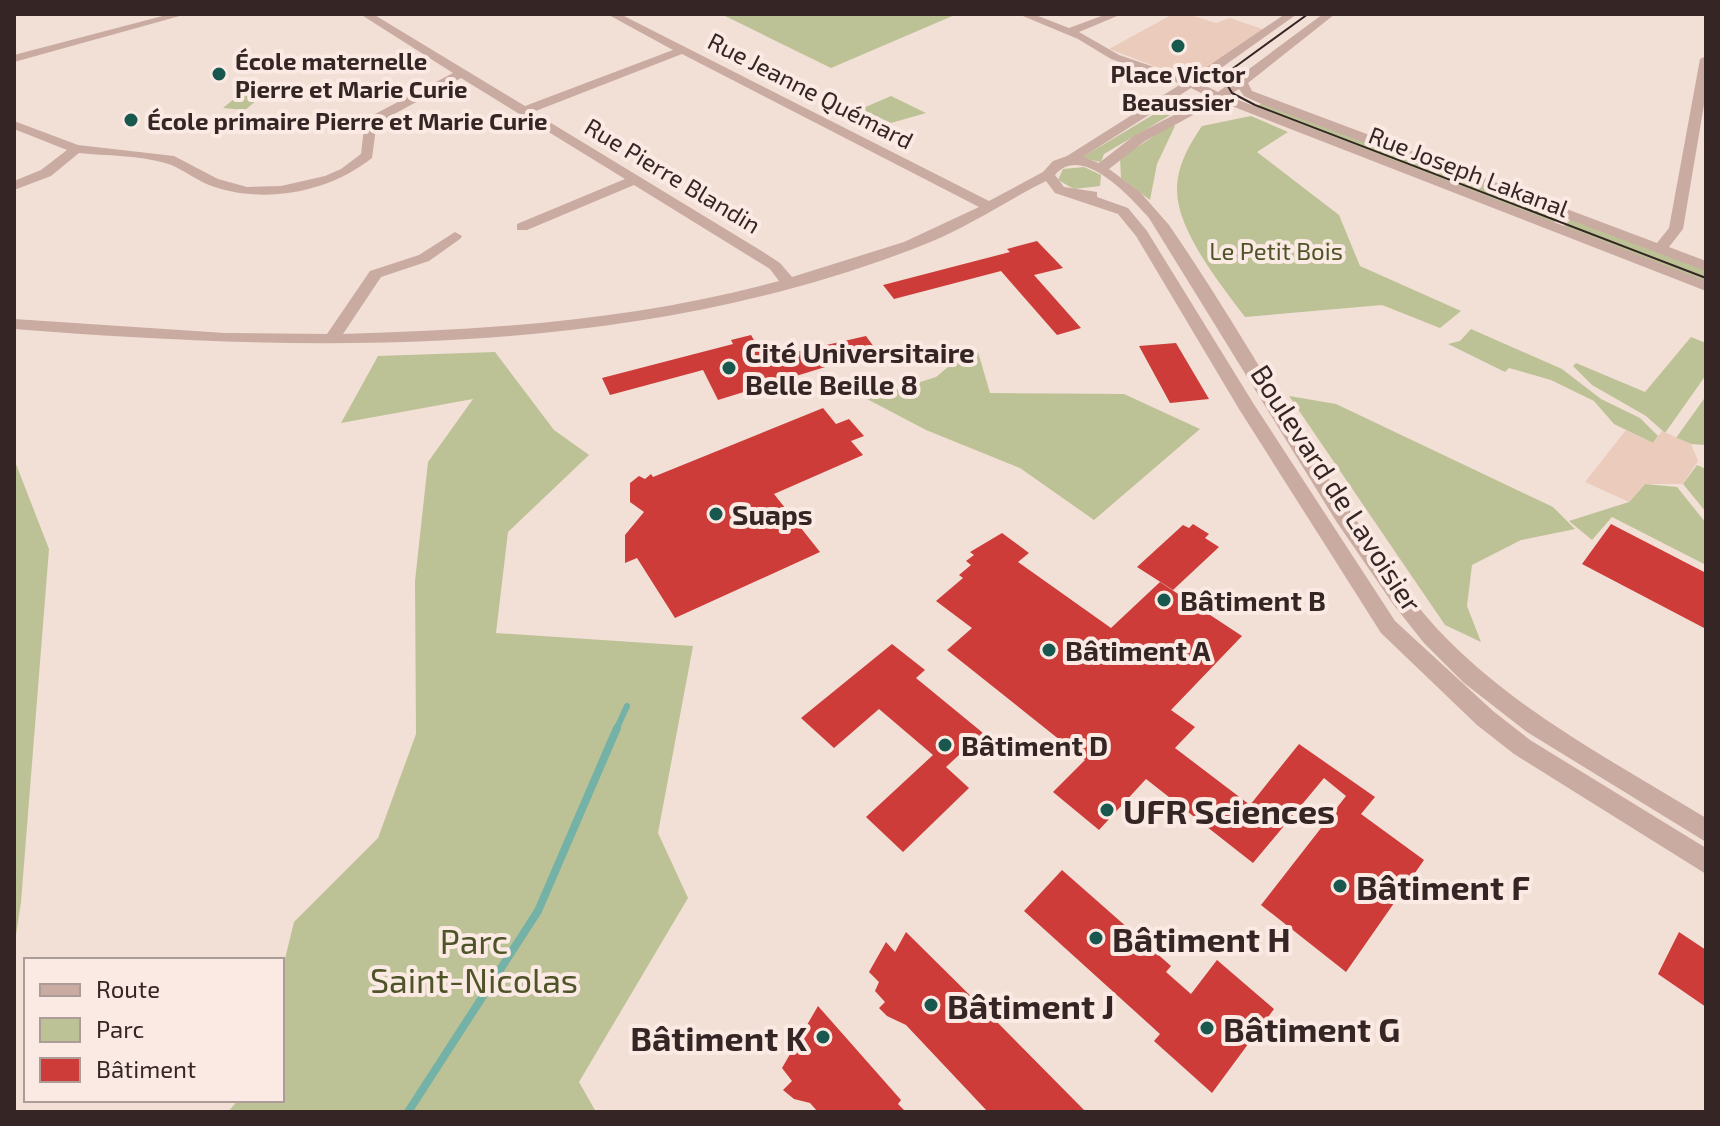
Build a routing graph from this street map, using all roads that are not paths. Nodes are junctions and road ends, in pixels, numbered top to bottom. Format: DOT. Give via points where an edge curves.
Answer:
graph roads {
  1 [pos="119,14"];
  2 [pos="182,14"];
  3 [pos="365,14"];
  4 [pos="612,14"];
  5 [pos="1023,14"];
  6 [pos="1117,14"];
  7 [pos="1292,14"];
  8 [pos="1330,14"];
  9 [pos="132,27"];
  10 [pos="1068,32"];
  11 [pos="682,50"];
  12 [pos="14,59"];
  13 [pos="1706,59"];
  14 [pos="464,72"];
  15 [pos="1192,84"];
  16 [pos="1241,87"];
  17 [pos="1216,97"];
  18 [pos="524,111"];
  19 [pos="14,125"];
  20 [pos="76,149"];
  21 [pos="1067,162"];
  22 [pos="1109,173"];
  23 [pos="1048,175"];
  24 [pos="634,180"];
  25 [pos="14,186"];
  26 [pos="1069,192"];
  27 [pos="1014,194"];
  28 [pos="990,207"];
  29 [pos="522,227"];
  30 [pos="455,236"];
  31 [pos="1660,248"];
  32 [pos="1706,266"];
  33 [pos="788,282"];
  34 [pos="1706,286"];
  35 [pos="14,324"];
  36 [pos="332,339"];
  37 [pos="1706,831"];
  38 [pos="1706,862"];
  1 -- 9 [label="street"];
  2 -- 9 [label="street"];
  3 -- 14 [label="street, Rue Pierre Blandin"];
  4 -- 11 [label="street, Rue Jeanne Quémard"];
  5 -- 10 [label="street"];
  6 -- 10 [label="street"];
  7 -- 15 [label="street"];
  8 -- 16 [label="street"];
  9 -- 12 [label="street"];
  10 -- 15 [label="street" via="1115,57"];
  11 -- 18 [label="street"];
  11 -- 28 [label="street, Rue Jeanne Quémard"];
  13 -- 31 [label="street" via="1676,229"];
  14 -- 18 [label="street, Rue Pierre Blandin"];
  14 -- 20 [label="street" via="379,117 370,128 367,155 346,172 281,190 223,186 157,156"];
  15 -- 16 [label="street, Rue Joseph Lakanal"];
  15 -- 17 [label="street, Rue Joseph Lakanal"];
  15 -- 21 [label="street"];
  16 -- 17 [label="street"];
  16 -- 31 [label="street, Rue Joseph Lakanal"];
  17 -- 22 [label="street" via="1118,152"];
  17 -- 34 [label="street, Rue Joseph Lakanal"];
  18 -- 24 [label="street, Rue Pierre Blandin"];
  19 -- 20 [label="street"];
  20 -- 25 [label="street" via="46,173"];
  21 -- 22 [label="street"];
  21 -- 23 [label="street"];
  22 -- 26 [label="street" via="1112,187 1102,193"];
  22 -- 37 [label="street, Boulevard de Lavoisier" via="1161,225 1304,460 1423,627 1470,675 1537,727"];
  23 -- 26 [label="street"];
  23 -- 27 [label="street"];
  24 -- 29 [label="street"];
  24 -- 33 [label="street, Rue Pierre Blandin" via="775,266"];
  26 -- 27 [label="street"];
  26 -- 38 [label="street, Boulevard de Lavoisier" via="1123,211 1142,234 1388,627 1522,747"];
  27 -- 28 [label="street"];
  28 -- 33 [label="street" via="906,246"];
  30 -- 36 [label="street" via="424,258 375,274"];
  31 -- 32 [label="street, Rue Joseph Lakanal"];
  33 -- 36 [label="street" via="620,320 458,335"];
  35 -- 36 [label="street"];
}
